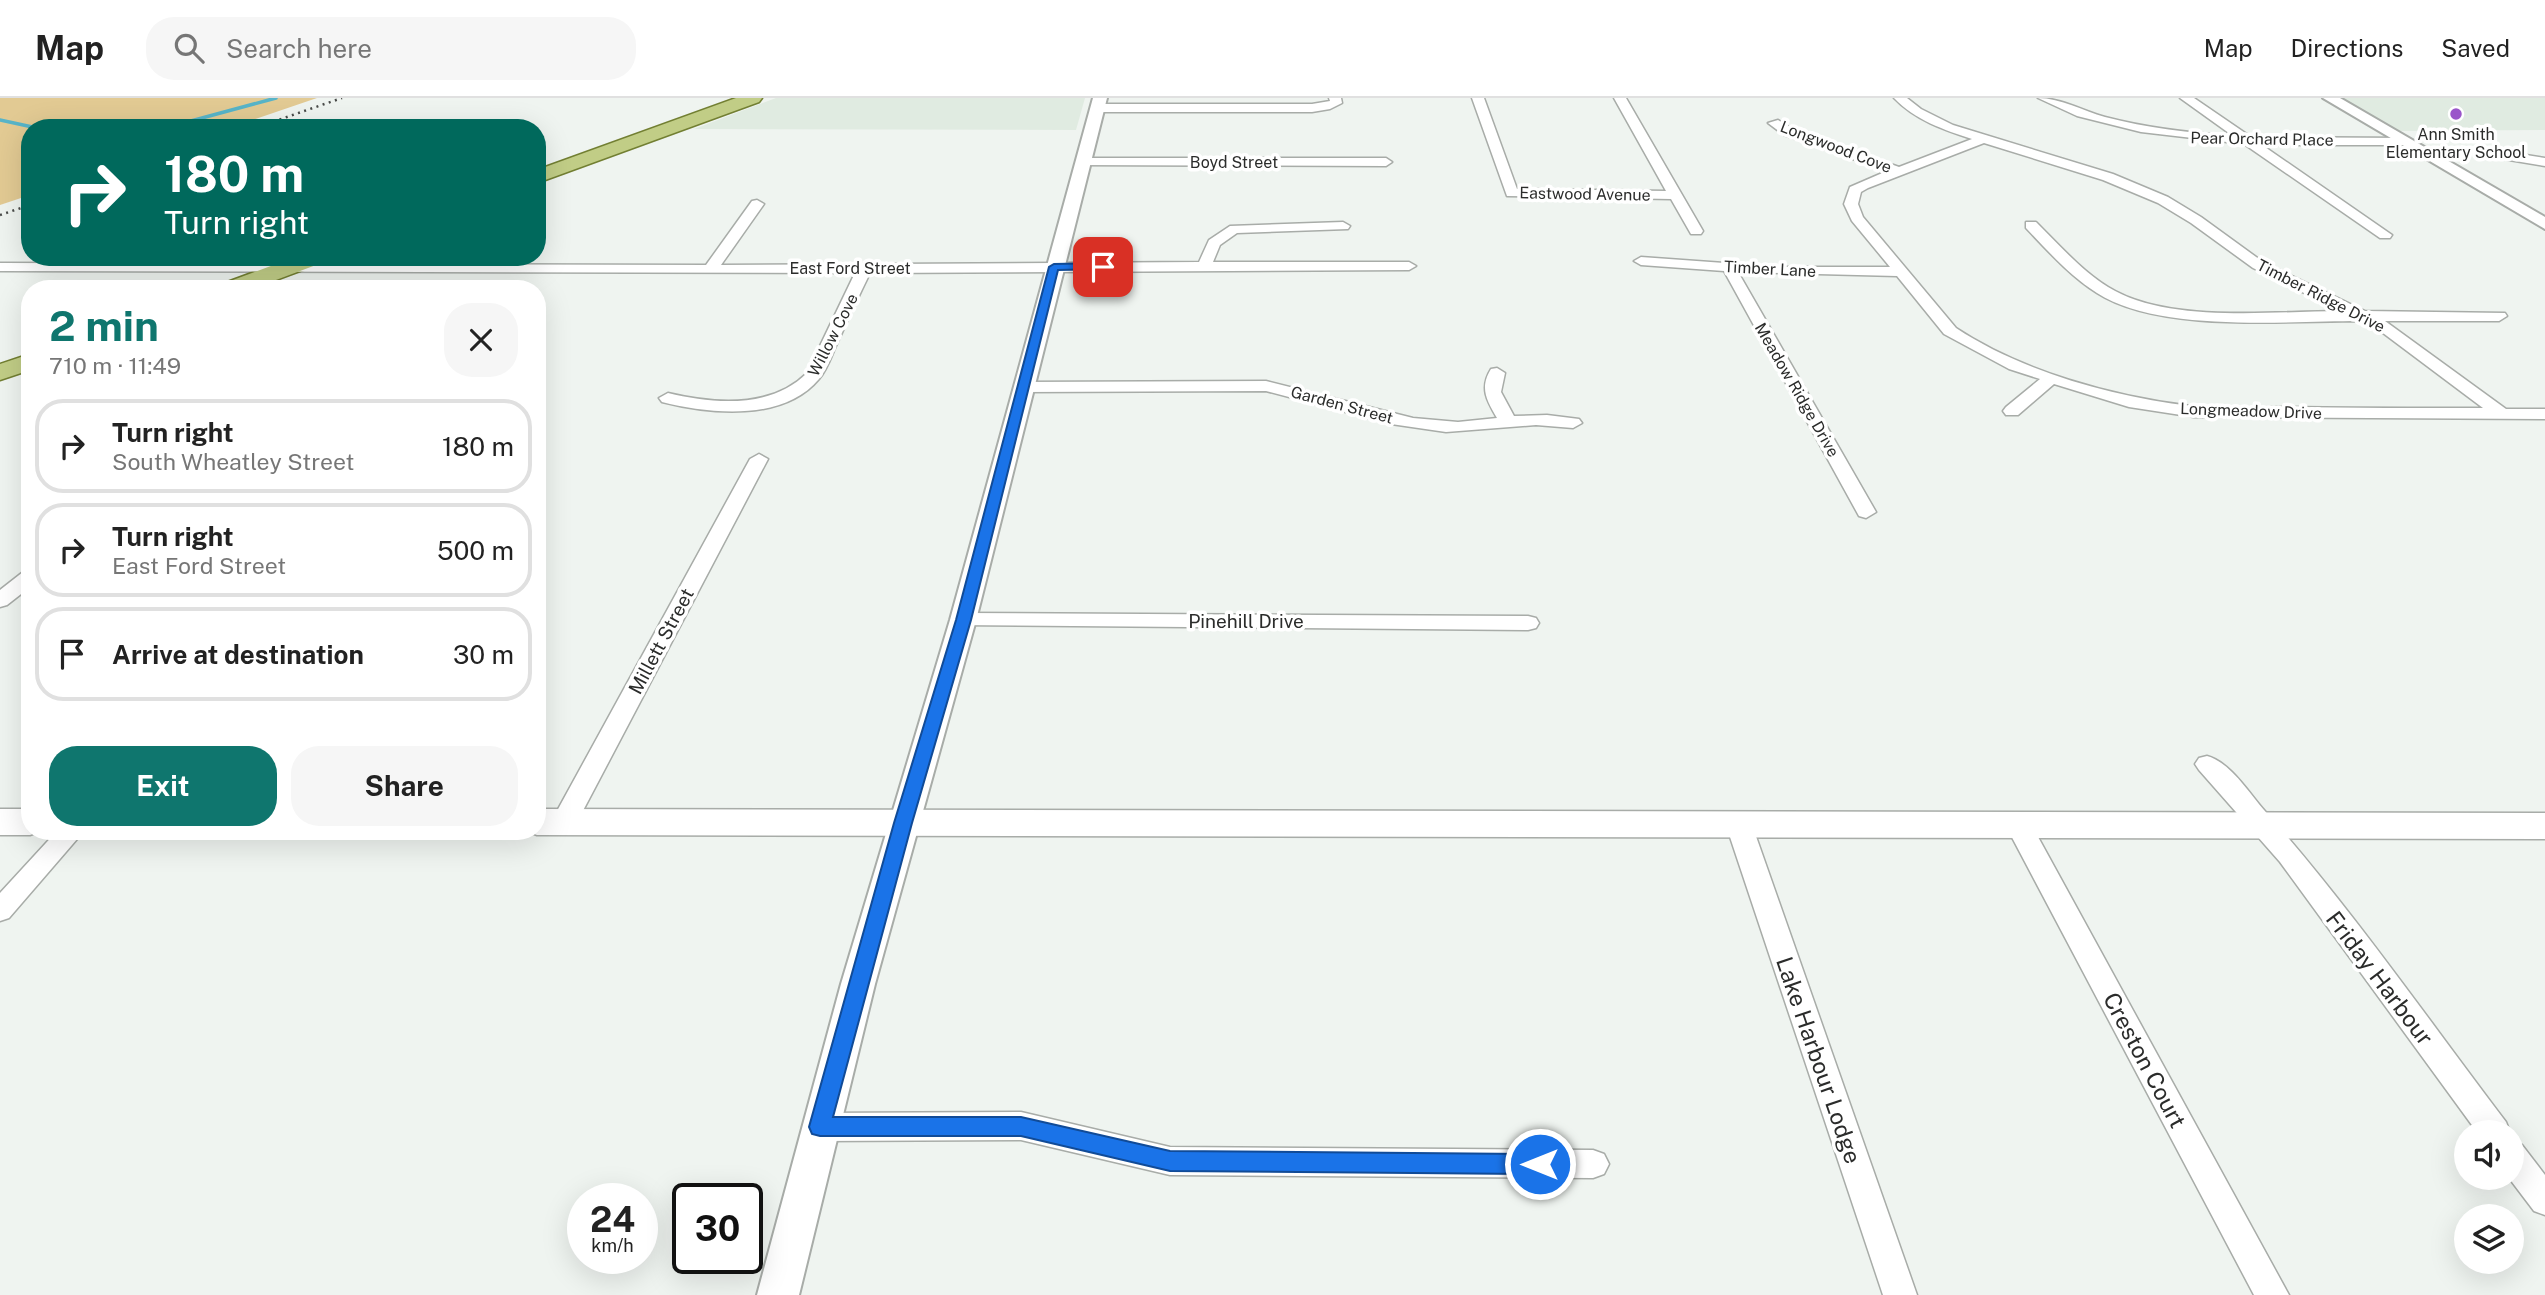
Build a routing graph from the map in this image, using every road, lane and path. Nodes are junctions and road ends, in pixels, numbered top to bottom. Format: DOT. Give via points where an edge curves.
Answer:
graph roads {
  1 [pos="754,98"];
  2 [pos="1335,98"];
  3 [pos="1478,98"];
  4 [pos="1620,98"];
  5 [pos="1900,98"];
  6 [pos="2043,98"];
  7 [pos="2186,98"];
  8 [pos="2330,98"];
  9 [pos="1099,103"];
  10 [pos="1774,123"];
  11 [pos="1983,139"];
  12 [pos="2246,141"];
  13 [pos="2403,141"];
  14 [pos="2501,155"];
  15 [pos="1082,162"];
  16 [pos="1386,162"];
  17 [pos="2545,162"];
  18 [pos="1899,171"];
  19 [pos="546,174"];
  20 [pos="1676,195"];
  21 [pos="757,204"];
  22 [pos="2545,224"];
  23 [pos="2031,225"];
  24 [pos="1343,226"];
  25 [pos="1696,231"];
  26 [pos="2385,235"];
  27 [pos="1641,261"];
  28 [pos="1409,266"];
  29 [pos="0,267"];
  30 [pos="290,267"];
  31 [pos="866,267"];
  32 [pos="1054,267"];
  33 [pos="1205,267"];
  34 [pos="1731,267"];
  35 [pos="710,268"];
  36 [pos="1899,272"];
  37 [pos="255,280"];
  38 [pos="2499,316"];
  39 [pos="2367,317"];
  40 [pos="21,365"];
  41 [pos="0,372"];
  42 [pos="1497,373"];
  43 [pos="2051,378"];
  44 [pos="1025,387"];
  45 [pos="668,398"];
  46 [pos="2012,411"];
  47 [pos="2502,414"];
  48 [pos="2545,414"];
  49 [pos="1509,423"];
  50 [pos="1573,423"];
  51 [pos="758,459"];
  52 [pos="1866,512"];
  53 [pos="21,584"];
  54 [pos="0,601"];
  55 [pos="963,620"];
  56 [pos="1528,623"];
  57 [pos="2207,764"];
  58 [pos="0,822"];
  59 [pos="21,822"];
  60 [pos="551,822"];
  61 [pos="903,823"];
  62 [pos="1739,825"];
  63 [pos="2019,825"];
  64 [pos="2263,826"];
  65 [pos="2540,832"];
  66 [pos="64,840"];
  67 [pos="0,911"];
  68 [pos="2486,1120"];
  69 [pos="820,1127"];
  70 [pos="1593,1164"];
  71 [pos="2524,1172"];
  72 [pos="2545,1200"];
  73 [pos="778,1295"];
  74 [pos="1900,1295"];
  75 [pos="2272,1295"];
  1 -- 19 [label="main road"];
  2 -- 9 [label="street" via="1336,103 1312,108"];
  3 -- 20 [label="street, Eastwood Avenue" via="1512,193"];
  4 -- 20 [label="street"];
  5 -- 11 [label="street, Timber Ridge Drive" via="1933,120"];
  6 -- 12 [label="street, Pear Orchard Place" via="2144,131"];
  7 -- 12 [label="street"];
  8 -- 13 [label="street"];
  9 -- 15 [label="street"];
  10 -- 18 [label="street, Longwood Cove"];
  11 -- 18 [label="street, Longmeadow Drive"];
  11 -- 39 [label="street, Timber Ridge Drive" via="2148,193 2183,211 2258,265"];
  12 -- 13 [label="street, Pear Orchard Place"];
  12 -- 26 [label="street"];
  13 -- 22 [label="street"];
  14 -- 17 [label="street"];
  15 -- 16 [label="street, Boyd Street"];
  15 -- 32 [label="street"];
  18 -- 36 [label="street, Longmeadow Drive" via="1863,185 1851,196 1857,218"];
  20 -- 25 [label="street"];
  21 -- 35 [label="street"];
  23 -- 39 [label="street" via="2089,283 2110,297 2140,307 2197,316"];
  24 -- 33 [label="street" via="1235,229 1220,234 1210,245"];
  27 -- 34 [label="street, Timber Lane"];
  28 -- 33 [label="street, East Ford Street"];
  29 -- 30 [label="street"];
  30 -- 35 [label="street, East Ford Street"];
  30 -- 37 [label="main road"];
  31 -- 32 [label="street, East Ford Street"];
  31 -- 35 [label="street, East Ford Street"];
  31 -- 45 [label="street, Willow Cove" via="814,375 796,393 743,405 690,405"];
  32 -- 33 [label="street, East Ford Street"];
  32 -- 44 [label="street"];
  34 -- 36 [label="street, Timber Lane"];
  34 -- 52 [label="street, Meadow Ridge Drive"];
  36 -- 43 [label="street, Longmeadow Drive" via="1957,336"];
  38 -- 39 [label="street"];
  39 -- 47 [label="street, Timber Ridge Drive"];
  40 -- 41 [label="main road"];
  42 -- 49 [label="street" via="1492,394"];
  43 -- 46 [label="street"];
  43 -- 47 [label="street, Longmeadow Drive" via="2129,402 2194,412"];
  44 -- 49 [label="street, Garden Street" via="1266,386 1431,426"];
  44 -- 55 [label="street"];
  47 -- 48 [label="street, Longmeadow Drive"];
  49 -- 50 [label="street, Garden Street"];
  51 -- 60 [label="street, Millett Street"];
  53 -- 54 [label="street"];
  55 -- 56 [label="street, Pinehill Drive"];
  55 -- 61 [label="street"];
  57 -- 64 [label="street, Friday Harbour"];
  58 -- 59 [label="main road"];
  60 -- 61 [label="main road"];
  61 -- 62 [label="main road"];
  61 -- 69 [label="street"];
  62 -- 63 [label="main road"];
  62 -- 74 [label="street, Lake Harbour Lodge"];
  63 -- 64 [label="main road"];
  63 -- 75 [label="street, Creston Court"];
  64 -- 65 [label="main road"];
  64 -- 68 [label="street, Friday Harbour"];
  66 -- 67 [label="street"];
  69 -- 70 [label="street" via="1021,1126 1170,1161"];
  69 -- 73 [label="street"];
  71 -- 72 [label="street"];
}
